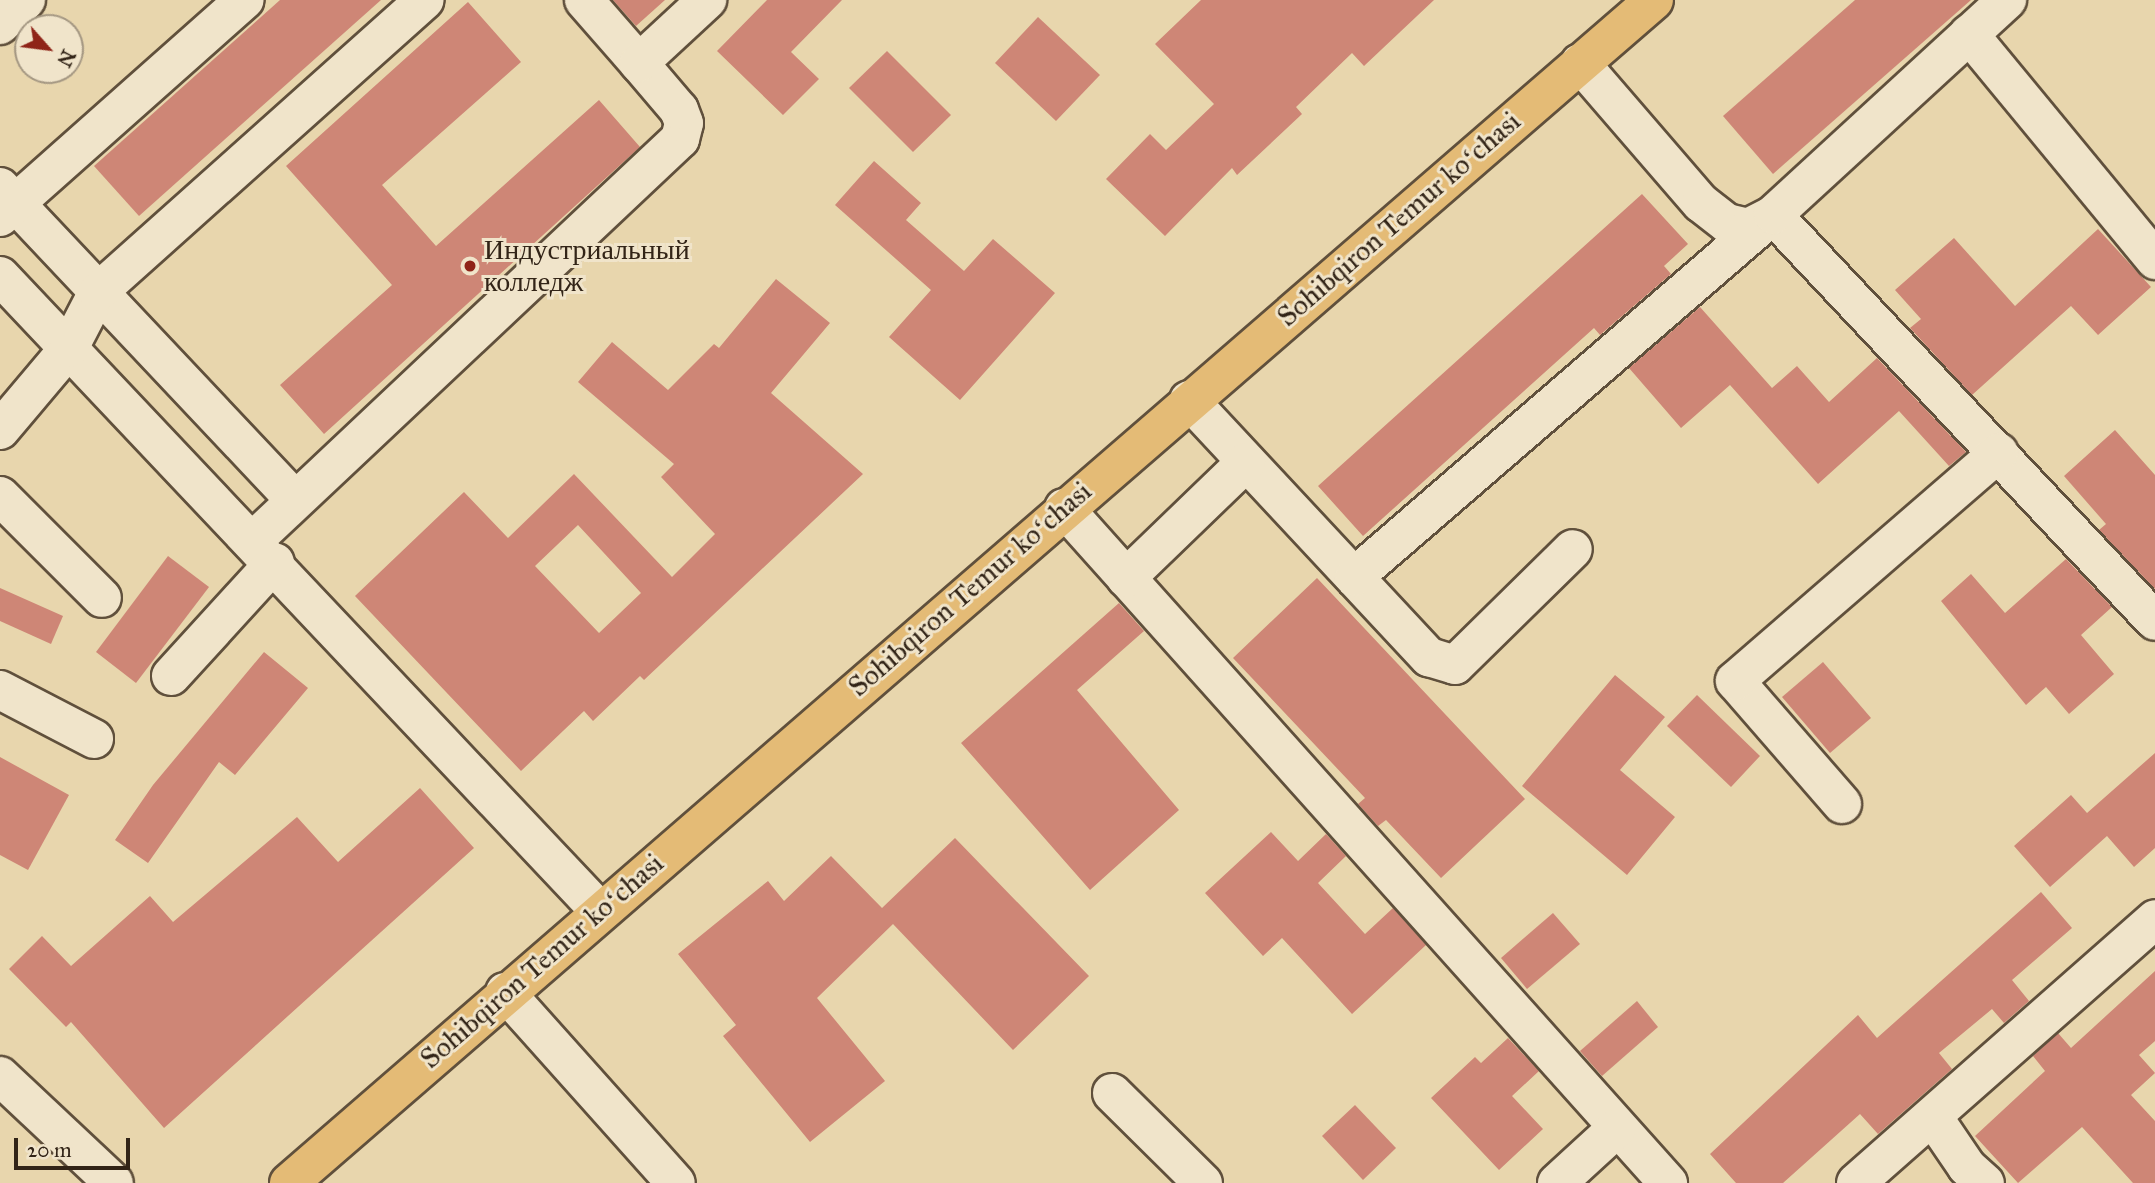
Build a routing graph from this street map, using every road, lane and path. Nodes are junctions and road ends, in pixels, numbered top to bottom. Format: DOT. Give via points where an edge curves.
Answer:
graph roads {
  1 [pos="26,0"];
  2 [pos="244,0"];
  3 [pos="425,0"];
  4 [pos="584,0"];
  5 [pos="707,0"];
  6 [pos="1654,0"];
  7 [pos="2007,0"];
  8 [pos="0,25"];
  9 [pos="1969,34"];
  10 [pos="639,63"];
  11 [pos="1580,63"];
  12 [pos="5,202"];
  13 [pos="1773,215"];
  14 [pos="2155,260"];
  15 [pos="0,276"];
  16 [pos="98,292"];
  17 [pos="69,348"];
  18 [pos="192,391"];
  19 [pos="1189,400"];
  20 [pos="0,430"];
  21 [pos="150,432"];
  22 [pos="1999,452"];
  23 [pos="1246,462"];
  24 [pos="0,496"];
  25 [pos="293,498"];
  26 [pos="1064,508"];
  27 [pos="1573,549"];
  28 [pos="264,551"];
  29 [pos="1354,577"];
  30 [pos="1126,578"];
  31 [pos="102,598"];
  32 [pos="2155,621"];
  33 [pos="171,676"];
  34 [pos="0,690"];
  35 [pos="94,740"];
  36 [pos="1842,804"];
  37 [pos="599,911"];
  38 [pos="2155,919"];
  39 [pos="505,992"];
  40 [pos="0,1076"];
  41 [pos="1112,1093"];
  42 [pos="1933,1117"];
  43 [pos="1617,1128"];
  44 [pos="114,1183"];
  45 [pos="289,1183"];
  46 [pos="676,1183"];
  47 [pos="1203,1183"];
  48 [pos="1557,1183"];
  49 [pos="1668,1183"];
  50 [pos="1856,1183"];
  51 [pos="1985,1183"];
  1 -- 8 [label="street"];
  2 -- 12 [label="street"];
  3 -- 16 [label="street"];
  4 -- 10 [label="street"];
  5 -- 10 [label="street"];
  6 -- 11 [label="main road, Sohibqiron Temur koʻchasi"];
  7 -- 9 [label="street"];
  9 -- 13 [label="street"];
  9 -- 14 [label="street"];
  10 -- 25 [label="street" via="679,110 684,124 680,139"];
  11 -- 13 [label="street" via="1701,203 1727,223 1748,228"];
  11 -- 19 [label="main road, Sohibqiron Temur koʻchasi"];
  12 -- 16 [label="street"];
  13 -- 22 [label="street"];
  13 -- 29 [label="street"];
  15 -- 17 [label="street"];
  16 -- 17 [label="street"];
  16 -- 18 [label="street"];
  17 -- 20 [label="street"];
  17 -- 21 [label="street"];
  18 -- 21 [label="street"];
  18 -- 25 [label="street"];
  19 -- 23 [label="street"];
  19 -- 26 [label="main road, Sohibqiron Temur koʻchasi"];
  21 -- 28 [label="street"];
  22 -- 32 [label="street"];
  22 -- 36 [label="street" via="1735,681"];
  23 -- 29 [label="street"];
  23 -- 30 [label="street"];
  24 -- 31 [label="street"];
  25 -- 28 [label="street"];
  26 -- 30 [label="street"];
  26 -- 37 [label="main road, Sohibqiron Temur koʻchasi"];
  27 -- 29 [label="street" via="1455,665 1429,657"];
  28 -- 33 [label="street"];
  28 -- 37 [label="street"];
  30 -- 43 [label="street"];
  34 -- 35 [label="street"];
  37 -- 39 [label="main road, Sohibqiron Temur koʻchasi"];
  38 -- 42 [label="street"];
  39 -- 45 [label="main road, Sohibqiron Temur koʻchasi"];
  39 -- 46 [label="street"];
  40 -- 44 [label="street"];
  41 -- 47 [label="street"];
  42 -- 50 [label="street"];
  42 -- 51 [label="street" via="1967,1167"];
  43 -- 48 [label="street"];
  43 -- 49 [label="street"];
}
